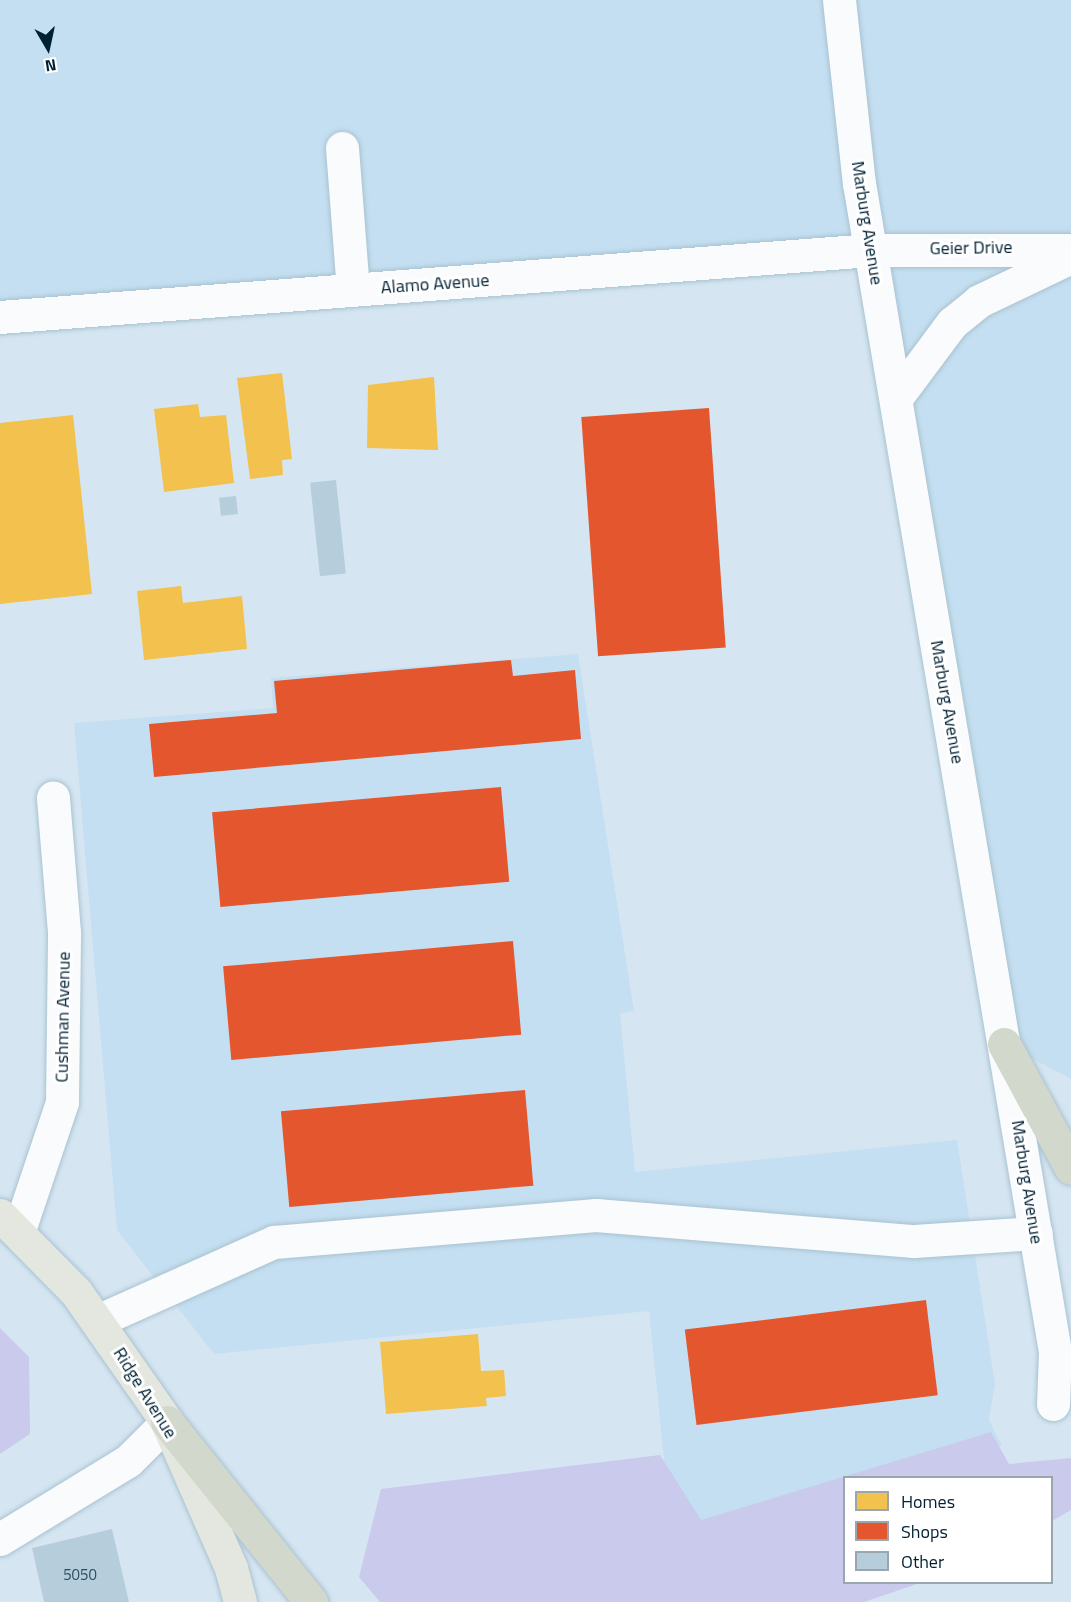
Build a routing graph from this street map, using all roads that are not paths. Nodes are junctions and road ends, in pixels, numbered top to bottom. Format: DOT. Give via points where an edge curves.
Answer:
graph roads {
  1 [pos="839,0"];
  2 [pos="342,148"];
  3 [pos="871,250"];
  4 [pos="1071,250"];
  5 [pos="1071,257"];
  6 [pos="353,290"];
  7 [pos="0,317"];
  8 [pos="896,398"];
  9 [pos="53,797"];
  10 [pos="1004,1044"];
  11 [pos="1071,1168"];
  12 [pos="9,1222"];
  13 [pos="1036,1233"];
  14 [pos="97,1321"];
  15 [pos="1053,1404"];
  16 [pos="167,1422"];
  17 [pos="0,1539"];
  18 [pos="240,1602"];
  19 [pos="311,1602"];
  1 -- 3 [label="street, Marburg Avenue"];
  2 -- 6 [label="street"];
  3 -- 4 [label="street, Geier Drive"];
  3 -- 6 [label="street, Alamo Avenue"];
  3 -- 8 [label="street, Marburg Avenue"];
  5 -- 8 [label="street" via="979,301 952,323"];
  6 -- 7 [label="street, Alamo Avenue"];
  8 -- 10 [label="street, Marburg Avenue"];
  9 -- 12 [label="street, Cushman Avenue" via="64,932 62,1102"];
  10 -- 11 [label="highway"];
  10 -- 13 [label="street, Marburg Avenue"];
  12 -- 14 [label="main road, Ridge Avenue"];
  13 -- 14 [label="street" via="914,1241 596,1215 274,1242"];
  13 -- 15 [label="street, Marburg Avenue" via="1055,1352"];
  14 -- 16 [label="main road, Ridge Avenue"];
  16 -- 17 [label="street" via="128,1461"];
  16 -- 18 [label="main road, Ridge Avenue" via="231,1568"];
  16 -- 19 [label="highway"];
}
